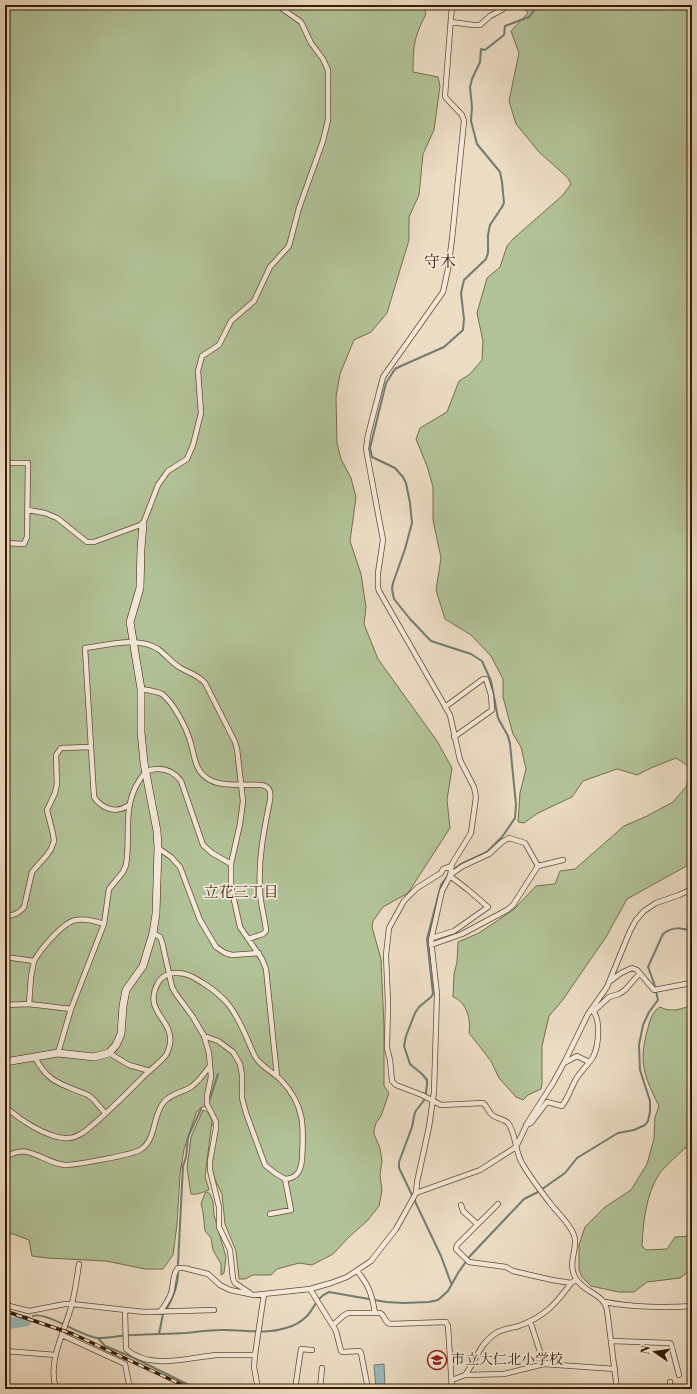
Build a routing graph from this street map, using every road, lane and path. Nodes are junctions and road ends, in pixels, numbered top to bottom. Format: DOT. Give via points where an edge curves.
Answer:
graph roads {
  1 [pos="277,5"];
  2 [pos="452,5"];
  3 [pos="508,5"];
  4 [pos="451,22"];
  5 [pos="5,463"];
  6 [pos="28,510"];
  7 [pos="143,524"];
  8 [pos="5,543"];
  9 [pos="132,641"];
  10 [pos="141,689"];
  11 [pos="445,707"];
  12 [pos="454,737"];
  13 [pos="90,747"];
  14 [pos="145,772"];
  15 [pos="240,784"];
  16 [pos="129,805"];
  17 [pos="158,848"];
  18 [pos="563,860"];
  19 [pos="231,864"];
  20 [pos="451,866"];
  21 [pos="538,866"];
  22 [pos="450,876"];
  23 [pos="692,889"];
  24 [pos="5,917"];
  25 [pos="104,924"];
  26 [pos="153,933"];
  27 [pos="432,938"];
  28 [pos="248,939"];
  29 [pos="431,945"];
  30 [pos="259,953"];
  31 [pos="5,957"];
  32 [pos="34,962"];
  33 [pos="640,973"];
  34 [pos="170,974"];
  35 [pos="609,982"];
  36 [pos="691,983"];
  37 [pos="29,1004"];
  38 [pos="5,1005"];
  39 [pos="71,1009"];
  40 [pos="593,1010"];
  41 [pos="204,1036"];
  42 [pos="58,1054"];
  43 [pos="109,1054"];
  44 [pos="35,1057"];
  45 [pos="5,1062"];
  46 [pos="589,1062"];
  47 [pos="564,1063"];
  48 [pos="209,1067"];
  49 [pos="150,1071"];
  50 [pos="276,1076"];
  51 [pos="431,1099"];
  52 [pos="5,1106"];
  53 [pos="105,1113"];
  54 [pos="526,1125"];
  55 [pos="516,1147"];
  56 [pos="5,1158"];
  57 [pos="285,1179"];
  58 [pos="416,1193"];
  59 [pos="498,1204"];
  60 [pos="461,1205"];
  61 [pos="270,1214"];
  62 [pos="477,1224"];
  63 [pos="79,1264"];
  64 [pos="357,1271"];
  65 [pos="576,1280"];
  66 [pos="571,1283"];
  67 [pos="310,1290"];
  68 [pos="264,1294"];
  69 [pos="254,1295"];
  70 [pos="605,1302"];
  71 [pos="72,1304"];
  72 [pos="5,1305"];
  73 [pos="692,1306"];
  74 [pos="214,1310"];
  75 [pos="125,1311"];
  76 [pos="160,1312"];
  77 [pos="375,1313"];
  78 [pos="530,1321"];
  79 [pos="333,1326"];
  80 [pos="62,1335"];
  81 [pos="611,1341"];
  82 [pos="312,1350"];
  83 [pos="5,1351"];
  84 [pos="56,1355"];
  85 [pos="255,1355"];
  86 [pos="544,1364"];
  87 [pos="322,1368"];
  88 [pos="615,1369"];
  89 [pos="465,1375"];
  90 [pos="679,1375"];
  91 [pos="452,1380"];
  92 [pos="670,1382"];
  93 [pos="56,1389"];
  94 [pos="130,1389"];
  95 [pos="258,1389"];
  96 [pos="295,1389"];
  97 [pos="320,1389"];
  98 [pos="368,1389"];
  99 [pos="452,1389"];
  100 [pos="617,1389"];
  101 [pos="670,1389"];
  1 -- 7 [label="street" via="301,22 328,70 328,120 323,141 299,208 289,246 270,267 254,301 232,321 220,345 202,356 198,371 201,412 193,445 187,458 168,471 158,485"];
  2 -- 4 [label="street"];
  3 -- 4 [label="street" via="480,25"];
  4 -- 11 [label="street" via="445,96 464,121 448,269 441,296 383,377 366,448 383,540 378,587"];
  5 -- 6 [label="street" via="28,463"];
  6 -- 7 [label="street" via="57,518 87,542 94,542"];
  6 -- 8 [label="street" via="27,536 24,544"];
  7 -- 9 [label="street" via="140,588 130,622"];
  9 -- 10 [label="street"];
  9 -- 13 [label="street" via="85,648"];
  9 -- 15 [label="street" via="157,648 179,667 197,675 205,683 235,742"];
  10 -- 14 [label="street" via="141,732"];
  10 -- 15 [label="street" via="155,691 170,703 186,732 198,770 203,776 217,783"];
  11 -- 12 [label="street" via="450,715"];
  11 -- 12 [label="street" via="486,679 492,710"];
  12 -- 20 [label="street" via="460,760 474,787 476,797 471,833"];
  13 -- 16 [label="street" via="94,797 108,809 124,809"];
  13 -- 24 [label="street" via="61,748 56,755 57,784 47,810 53,834 52,849 32,872 24,907 15,915"];
  14 -- 16 [label="street"];
  14 -- 17 [label="street" via="157,830"];
  14 -- 19 [label="street" via="162,769 178,776 203,845"];
  15 -- 19 [label="street" via="243,810"];
  15 -- 28 [label="street" via="265,786 271,794 259,865 261,905 266,930 264,934"];
  16 -- 25 [label="street" via="126,865 109,889"];
  17 -- 26 [label="street"];
  17 -- 30 [label="street" via="180,867 200,920 216,947 232,955"];
  18 -- 21 [label="street"];
  19 -- 28 [label="street" via="231,886 237,915 240,927"];
  20 -- 22 [label="street"];
  20 -- 51 [label="street" via="444,868 441,873 417,888 404,901 389,928 386,955 387,1048 392,1081"];
  21 -- 22 [label="street" via="525,843 509,838 489,854 463,866"];
  21 -- 29 [label="street" via="508,910 462,934"];
  22 -- 27 [label="street" via="442,892"];
  22 -- 27 [label="street" via="488,907 454,931"];
  23 -- 35 [label="street" via="656,902 644,911 630,930"];
  25 -- 32 [label="street" via="83,919 71,921"];
  25 -- 39 [label="street"];
  26 -- 34 [label="street" via="160,938"];
  26 -- 43 [label="street" via="144,966 126,990 121,1034"];
  27 -- 29 [label="street"];
  28 -- 30 [label="street"];
  29 -- 51 [label="street" via="436,994"];
  30 -- 50 [label="street" via="267,973"];
  31 -- 32 [label="street"];
  32 -- 37 [label="street" via="30,978"];
  33 -- 35 [label="street" via="632,968"];
  33 -- 36 [label="street" via="656,990"];
  33 -- 40 [label="street" via="626,990 609,997"];
  34 -- 41 [label="street" via="172,987"];
  34 -- 49 [label="street" via="160,979 153,995 154,1006 169,1031 170,1045 166,1054"];
  34 -- 50 [label="street" via="192,976 223,997 237,1016 256,1058"];
  35 -- 40 [label="street"];
  37 -- 38 [label="street"];
  37 -- 39 [label="street"];
  39 -- 42 [label="street"];
  40 -- 46 [label="street" via="598,1018 597,1040 595,1052"];
  40 -- 47 [label="street" via="581,1027"];
  41 -- 48 [label="street" via="209,1053"];
  41 -- 57 [label="street" via="218,1040 233,1052 240,1064 242,1098 265,1165"];
  42 -- 43 [label="street" via="94,1057"];
  42 -- 44 [label="street"];
  43 -- 49 [label="street"];
  44 -- 45 [label="street"];
  44 -- 53 [label="street" via="52,1079 88,1095"];
  46 -- 47 [label="street" via="577,1056"];
  46 -- 54 [label="street" via="562,1106 548,1102"];
  47 -- 54 [label="street"];
  48 -- 56 [label="street" via="192,1086 164,1102 152,1134 140,1150 131,1154 65,1165 21,1151"];
  48 -- 69 [label="street" via="211,1078 207,1104 216,1128 210,1170 219,1207 219,1227 230,1250 235,1283"];
  49 -- 53 [label="street"];
  50 -- 57 [label="street" via="293,1095 303,1122 300,1171 293,1178"];
  51 -- 55 [label="street" via="441,1105 486,1105 492,1114 507,1122"];
  51 -- 58 [label="street"];
  52 -- 53 [label="street" via="24,1122 62,1138 78,1136"];
  54 -- 55 [label="street"];
  55 -- 58 [label="street" via="480,1170"];
  55 -- 65 [label="street" via="522,1163 574,1235 571,1260"];
  57 -- 61 [label="street" via="291,1210"];
  58 -- 64 [label="street" via="389,1238 371,1261"];
  59 -- 62 [label="street"];
  60 -- 62 [label="street" via="463,1211"];
  62 -- 66 [label="street" via="456,1245 456,1249 469,1262 506,1267 513,1271"];
  63 -- 71 [label="street"];
  64 -- 67 [label="street" via="338,1281"];
  64 -- 77 [label="street" via="370,1290"];
  65 -- 66 [label="street"];
  65 -- 70 [label="street"];
  66 -- 78 [label="street" via="551,1308"];
  67 -- 68 [label="street"];
  67 -- 79 [label="street"];
  68 -- 69 [label="street"];
  68 -- 85 [label="street"];
  69 -- 76 [label="street" via="230,1290 208,1274 178,1268 174,1272 170,1296"];
  70 -- 73 [label="street" via="629,1306"];
  70 -- 81 [label="street"];
  71 -- 72 [label="street" via="29,1312"];
  71 -- 75 [label="street"];
  71 -- 80 [label="street"];
  74 -- 76 [label="street"];
  75 -- 76 [label="street"];
  75 -- 85 [label="street" via="126,1349 150,1361"];
  77 -- 79 [label="street" via="348,1313"];
  77 -- 91 [label="street" via="382,1314 390,1324 446,1322"];
  78 -- 86 [label="street"];
  78 -- 89 [label="street" via="493,1335 481,1347"];
  79 -- 98 [label="street" via="342,1352 362,1353"];
  80 -- 84 [label="street"];
  80 -- 94 [label="street" via="125,1364"];
  81 -- 88 [label="street"];
  81 -- 90 [label="street" via="671,1344"];
  82 -- 96 [label="street" via="301,1348"];
  83 -- 84 [label="street"];
  84 -- 93 [label="street"];
  85 -- 95 [label="street" via="254,1367"];
  86 -- 88 [label="street"];
  86 -- 89 [label="street" via="504,1374"];
  87 -- 97 [label="street"];
  88 -- 100 [label="street"];
  89 -- 91 [label="street"];
  91 -- 99 [label="street"];
  92 -- 101 [label="street"];
}
